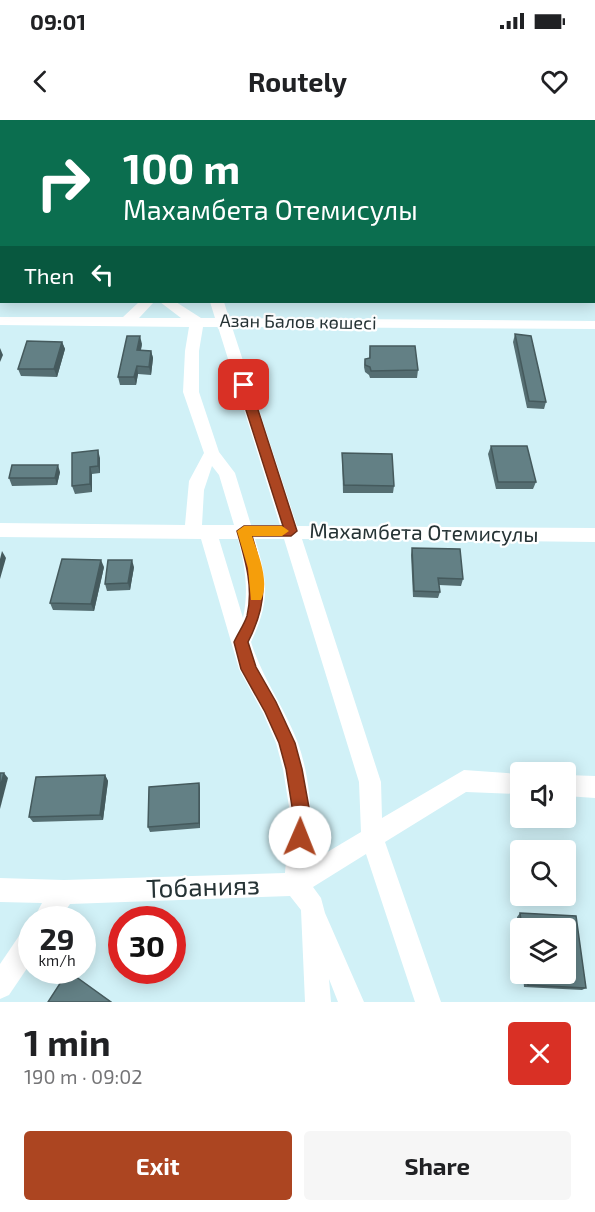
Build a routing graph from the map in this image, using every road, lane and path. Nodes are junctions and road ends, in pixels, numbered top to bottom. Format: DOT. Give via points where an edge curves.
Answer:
graph roads {
  1 [pos="146,303"];
  2 [pos="168,303"];
  3 [pos="217,303"];
  4 [pos="0,321"];
  5 [pos="128,321"];
  6 [pos="197,322"];
  7 [pos="224,322"];
  8 [pos="595,326"];
  9 [pos="212,454"];
  10 [pos="0,530"];
  11 [pos="201,531"];
  12 [pos="244,531"];
  13 [pos="291,531"];
  14 [pos="595,535"];
  15 [pos="241,642"];
  16 [pos="510,783"];
  17 [pos="576,786"];
  18 [pos="595,787"];
  19 [pos="372,838"];
  20 [pos="296,884"];
  21 [pos="0,890"];
  22 [pos="64,892"];
  23 [pos="54,906"];
  24 [pos="313,906"];
  25 [pos="18,960"];
  26 [pos="0,986"];
  27 [pos="318,1002"];
  28 [pos="351,1002"];
  29 [pos="428,1002"];
  1 -- 5 [label="street"];
  2 -- 6 [label="street"];
  3 -- 7 [label="street"];
  4 -- 5 [label="street, Азан Балов көшесі"];
  5 -- 6 [label="street, Азан Балов көшесі"];
  6 -- 7 [label="street, Азан Балов көшесі"];
  6 -- 9 [label="street" via="191,392"];
  7 -- 8 [label="street, Азан Балов көшесі"];
  7 -- 13 [label="street"];
  9 -- 11 [label="street" via="195,482"];
  9 -- 12 [label="street" via="227,473"];
  10 -- 11 [label="street, Махамбета Отемисулы"];
  11 -- 12 [label="street, Махамбета Отемисулы"];
  11 -- 15 [label="street"];
  12 -- 13 [label="street, Махамбета Отемисулы"];
  12 -- 15 [label="street" via="255,568 256,598 253,618"];
  13 -- 14 [label="street, Махамбета Отемисулы"];
  13 -- 19 [label="street" via="370,782"];
  15 -- 20 [label="street" via="249,669 287,743 294,769 301,813"];
  16 -- 19 [label="street, Тобанияз" via="464,781"];
  17 -- 18 [label="street"];
  19 -- 20 [label="street, Тобанияз"];
  19 -- 29 [label="street"];
  20 -- 22 [label="street, Тобанияз"];
  20 -- 24 [label="street"];
  21 -- 22 [label="street, Тобанияз"];
  22 -- 23 [label="street"];
  24 -- 27 [label="street"];
  24 -- 28 [label="street"];
  25 -- 26 [label="street"];
}
